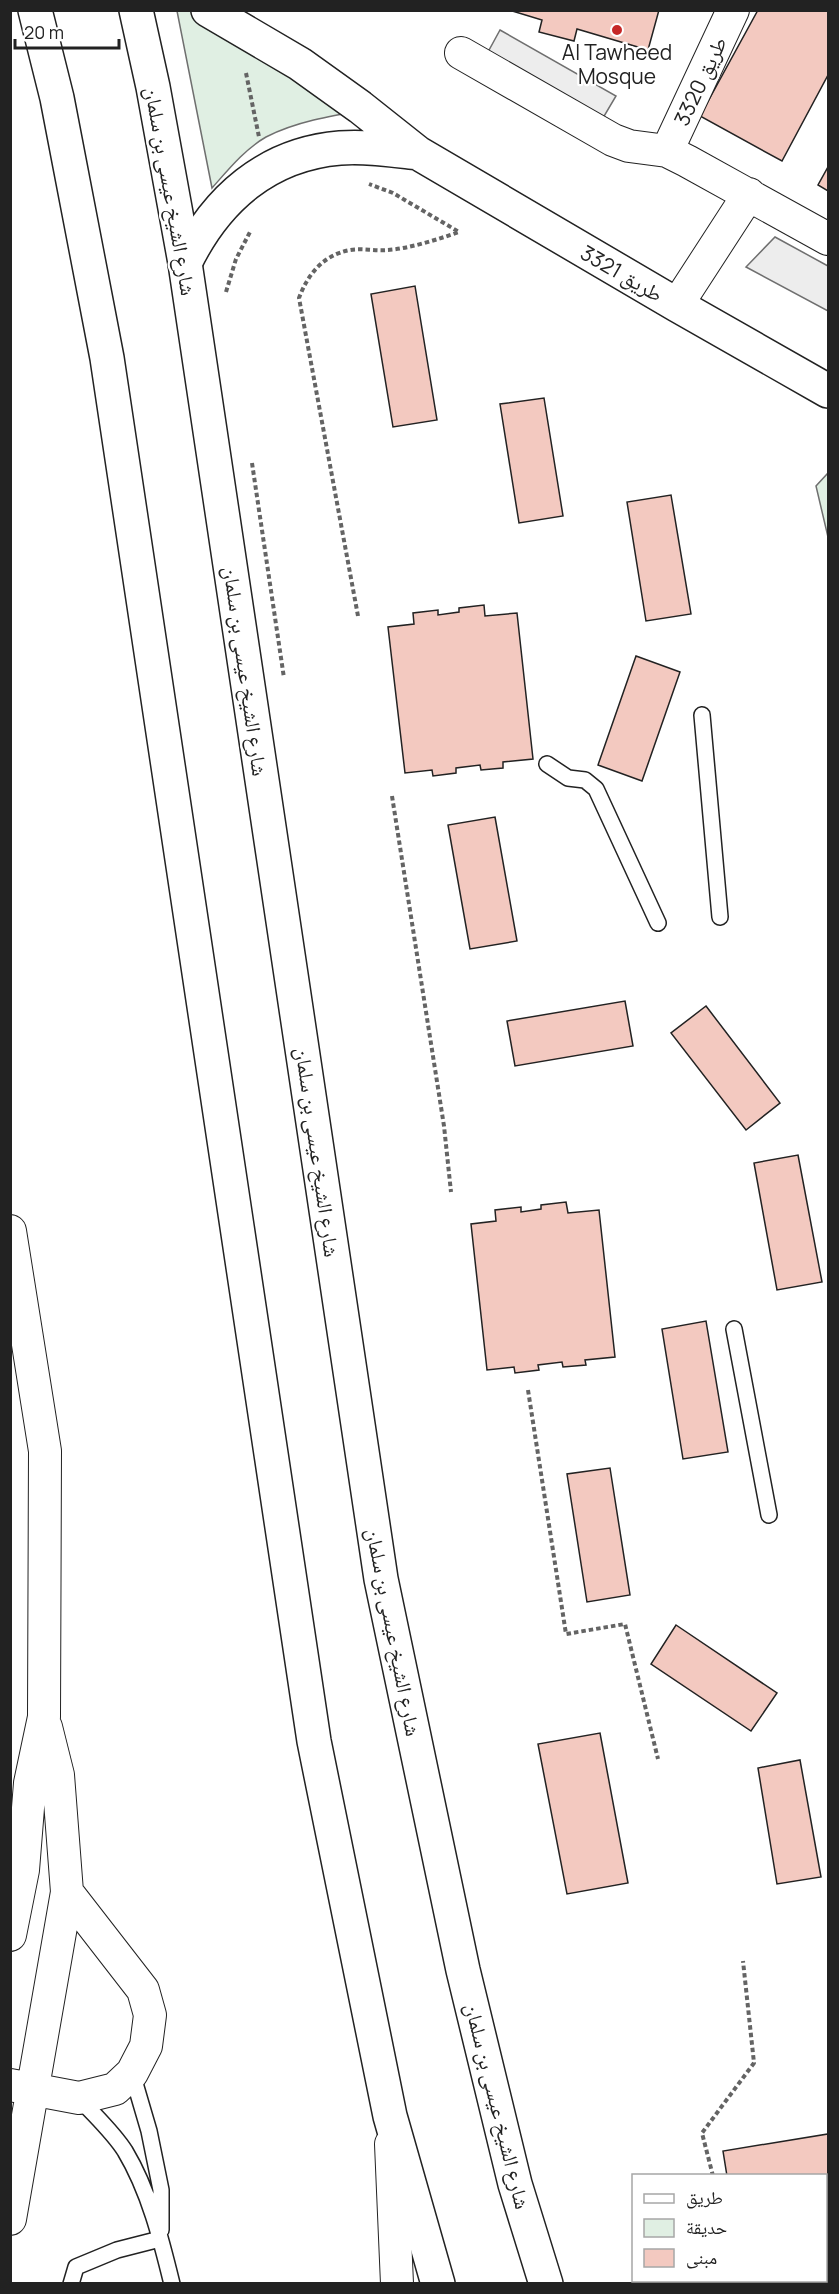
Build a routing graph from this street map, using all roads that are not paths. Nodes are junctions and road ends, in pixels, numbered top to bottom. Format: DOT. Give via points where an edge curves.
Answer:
graph roads {
  1 [pos="34,10"];
  2 [pos="136,10"];
  3 [pos="208,10"];
  4 [pos="734,10"];
  5 [pos="461,53"];
  6 [pos="666,151"];
  7 [pos="418,153"];
  8 [pos="749,194"];
  9 [pos="828,239"];
  10 [pos="185,263"];
  11 [pos="677,305"];
  12 [pos="828,390"];
  13 [pos="702,715"];
  14 [pos="547,764"];
  15 [pos="720,917"];
  16 [pos="658,923"];
  17 [pos="10,1231"];
  18 [pos="734,1329"];
  19 [pos="769,1515"];
  20 [pos="44,1717"];
  21 [pos="67,1892"];
  22 [pos="10,1935"];
  23 [pos="132,2073"];
  24 [pos="22,2087"];
  25 [pos="79,2098"];
  26 [pos="390,2116"];
  27 [pos="10,2219"];
  28 [pos="160,2239"];
  29 [pos="71,2283"];
  30 [pos="172,2283"];
  31 [pos="398,2283"];
  32 [pos="438,2283"];
  33 [pos="546,2283"];
  1 -- 26 [label="main road" via="57,98 107,358 314,1741"];
  2 -- 10 [label="main road, شارع الشيخ عيسى بن سلمان"];
  3 -- 7 [label="main road, طريق 3321" via="331,85"];
  4 -- 6 [label="street, طريق 3320"];
  5 -- 6 [label="street" via="613,140"];
  6 -- 8 [label="street"];
  7 -- 10 [label="main road, طريق 3321" via="339,148 289,160 245,184 215,213"];
  7 -- 11 [label="main road, طريق 3321"];
  8 -- 9 [label="street"];
  8 -- 11 [label="street"];
  10 -- 33 [label="main road, شارع الشيخ عيسى بن سلمان" via="381,1579 464,1970 515,2184"];
  11 -- 12 [label="main road, طريق 3321"];
  13 -- 15 [label="lane"];
  14 -- 16 [label="lane" via="568,778 585,780 597,789"];
  17 -- 20 [label="street" via="45,1451"];
  18 -- 19 [label="lane"];
  20 -- 21 [label="street" via="58,1775"];
  20 -- 22 [label="street" via="30,1783 23,1870"];
  21 -- 23 [label="street" via="143,1990 149,2025 146,2046"];
  21 -- 24 [label="street"];
  23 -- 25 [label="street" via="116,2089"];
  23 -- 28 [label="lane" via="161,2190"];
  24 -- 25 [label="street"];
  24 -- 27 [label="street"];
  25 -- 28 [label="lane" via="124,2150 137,2174"];
  26 -- 31 [label="street"];
  26 -- 32 [label="main road"];
  28 -- 29 [label="lane" via="117,2250 76,2267"];
  28 -- 30 [label="lane"];
}
